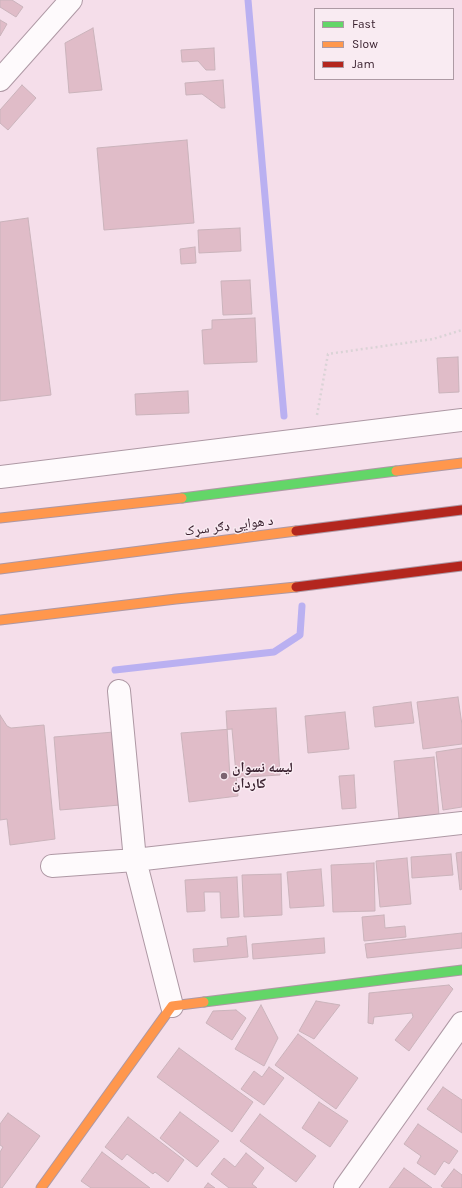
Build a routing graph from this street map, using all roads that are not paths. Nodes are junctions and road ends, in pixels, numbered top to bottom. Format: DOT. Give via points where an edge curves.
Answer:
graph roads {
  1 [pos="71,0"];
  2 [pos="0,80"];
  3 [pos="462,420"];
  4 [pos="462,463"];
  5 [pos="0,477"];
  6 [pos="462,510"];
  7 [pos="0,518"];
  8 [pos="462,566"];
  9 [pos="0,569"];
  10 [pos="0,620"];
  11 [pos="119,692"];
  12 [pos="462,823"];
  13 [pos="135,860"];
  14 [pos="52,866"];
  15 [pos="462,970"];
  16 [pos="172,1006"];
  17 [pos="462,1023"];
  18 [pos="42,1188"];
  19 [pos="345,1188"];
  1 -- 2 [label="street"];
  3 -- 5 [label="street"];
  4 -- 7 [label="street"];
  6 -- 9 [label="street, د هوایی ډګر سړک"];
  8 -- 10 [label="street"];
  11 -- 13 [label="street"];
  12 -- 13 [label="street"];
  13 -- 14 [label="street"];
  13 -- 16 [label="street"];
  15 -- 16 [label="street"];
  16 -- 18 [label="street"];
  17 -- 19 [label="street"];
}
